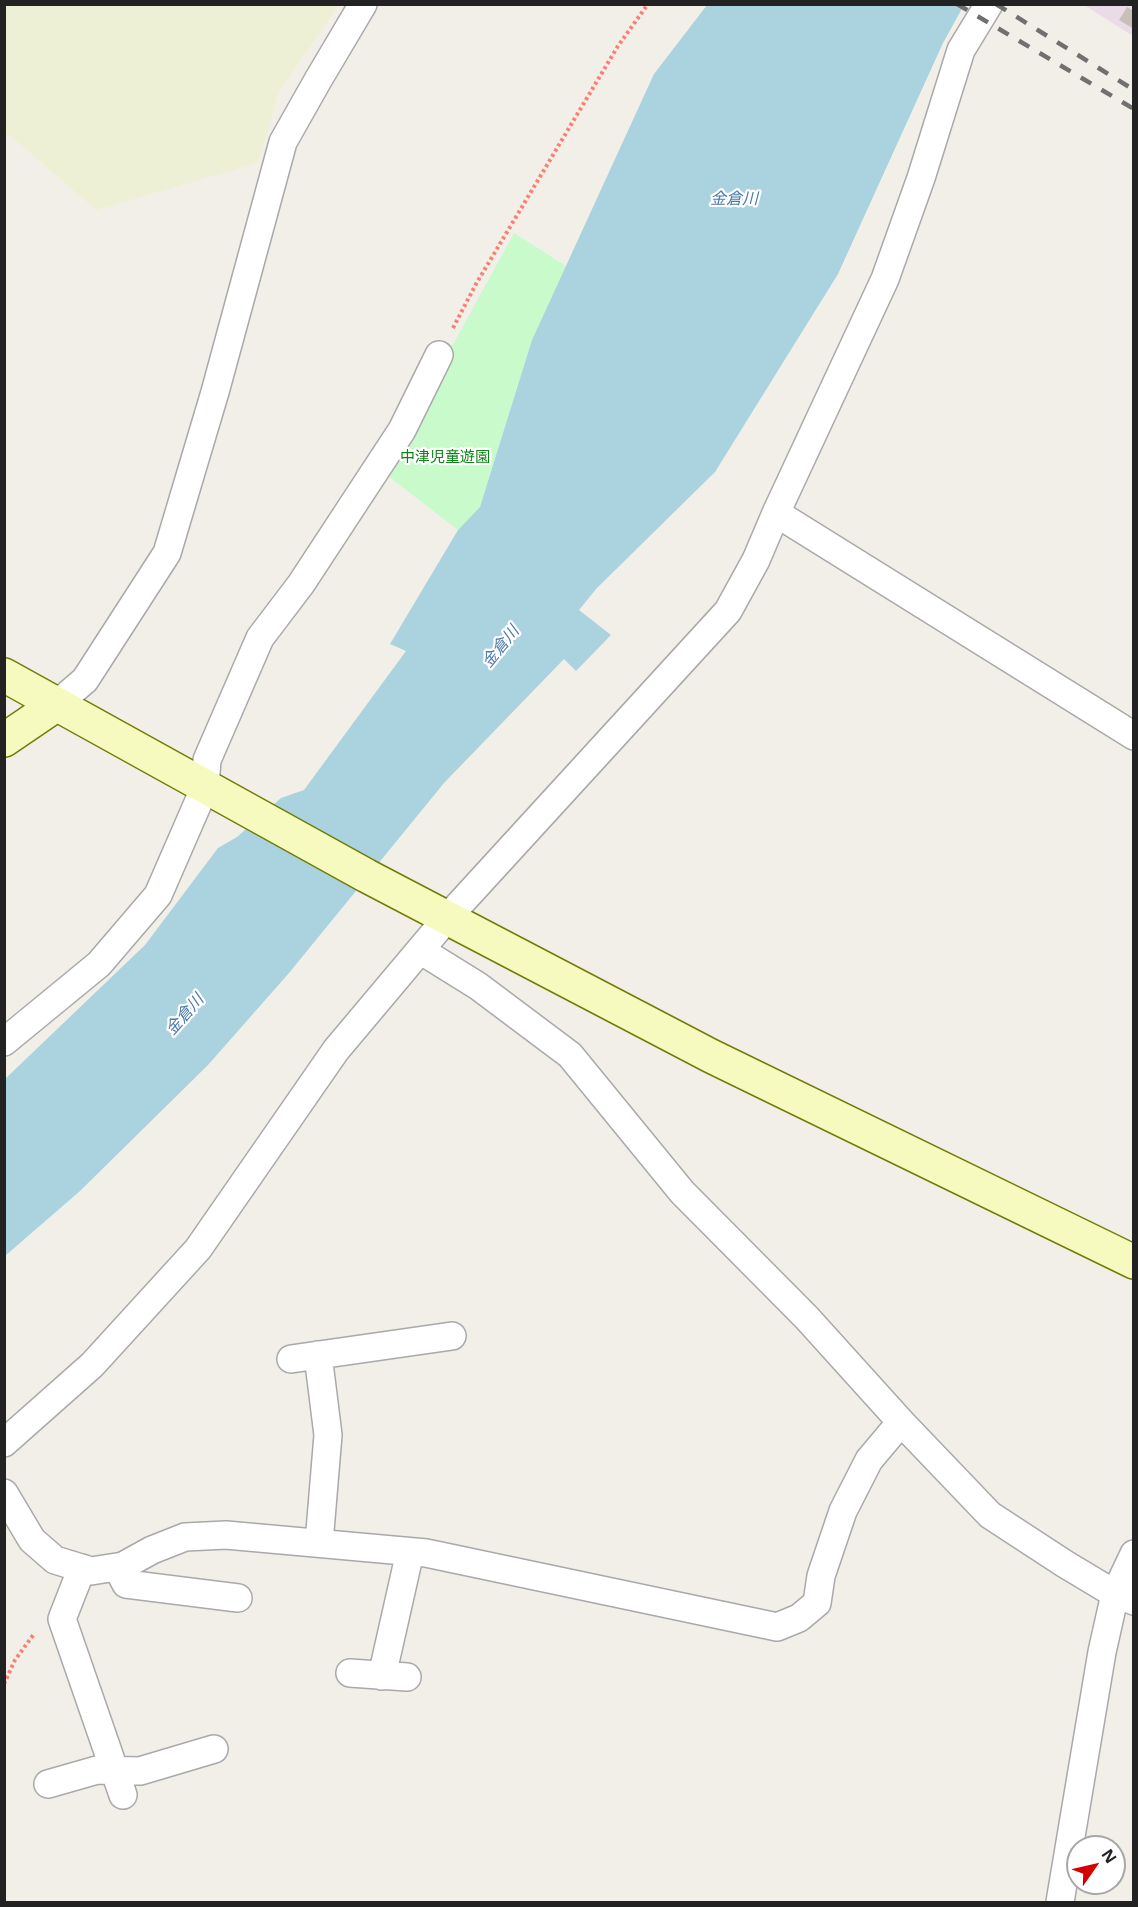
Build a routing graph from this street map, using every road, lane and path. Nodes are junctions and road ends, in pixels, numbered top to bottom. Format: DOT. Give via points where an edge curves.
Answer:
graph roads {
  1 [pos="363,4"];
  2 [pos="648,4"];
  3 [pos="989,4"];
  4 [pos="439,355"];
  5 [pos="776,513"];
  6 [pos="4,675"];
  7 [pos="57,704"];
  8 [pos="1134,736"];
  9 [pos="4,740"];
  10 [pos="214,793"];
  11 [pos="447,918"];
  12 [pos="420,950"];
  13 [pos="4,1042"];
  14 [pos="1134,1262"];
  15 [pos="452,1336"];
  16 [pos="318,1355"];
  17 [pos="291,1359"];
  18 [pos="901,1422"];
  19 [pos="4,1443"];
  20 [pos="4,1493"];
  21 [pos="319,1543"];
  22 [pos="410,1552"];
  23 [pos="1134,1554"];
  24 [pos="82,1568"];
  25 [pos="117,1568"];
  26 [pos="238,1598"];
  27 [pos="1124,1598"];
  28 [pos="67,1607"];
  29 [pos="350,1673"];
  30 [pos="4,1684"];
  31 [pos="214,1749"];
  32 [pos="119,1783"];
  33 [pos="48,1784"];
  34 [pos="1060,1902"];
  1 -- 7 [label="street" via="283,142 167,553 85,680"];
  2 -- 4 [label="path" via="618,46 476,284"];
  3 -- 5 [label="street" via="960,50 885,279"];
  4 -- 10 [label="street" via="402,430 301,584 260,639 207,760"];
  5 -- 8 [label="street"];
  5 -- 11 [label="street" via="728,611"];
  6 -- 7 [label="street"];
  7 -- 9 [label="street"];
  7 -- 10 [label="street"];
  10 -- 11 [label="street"];
  10 -- 13 [label="street" via="158,895 99,964"];
  11 -- 12 [label="street"];
  11 -- 14 [label="street" via="711,1056"];
  12 -- 18 [label="street" via="478,986 570,1055 682,1192 807,1318"];
  12 -- 19 [label="street" via="336,1050 198,1249 92,1365"];
  15 -- 16 [label="street"];
  16 -- 17 [label="street"];
  16 -- 21 [label="street" via="328,1435"];
  18 -- 22 [label="street" via="869,1460 843,1511 821,1576 817,1603 799,1618 777,1627"];
  18 -- 27 [label="street" via="990,1515"];
  20 -- 24 [label="street" via="32,1540 55,1560"];
  21 -- 22 [label="street"];
  21 -- 25 [label="street" via="226,1535 184,1537"];
  22 -- 29 [label="street" via="394,1677"];
  23 -- 27 [label="street"];
  24 -- 25 [label="street"];
  24 -- 28 [label="street"];
  25 -- 26 [label="street" via="126,1584"];
  27 -- 34 [label="street" via="1098,1676"];
  28 -- 30 [label="path" via="29,1637"];
  28 -- 32 [label="street" via="62,1619"];
  31 -- 32 [label="street" via="140,1772"];
  32 -- 33 [label="street" via="97,1770"];
}
